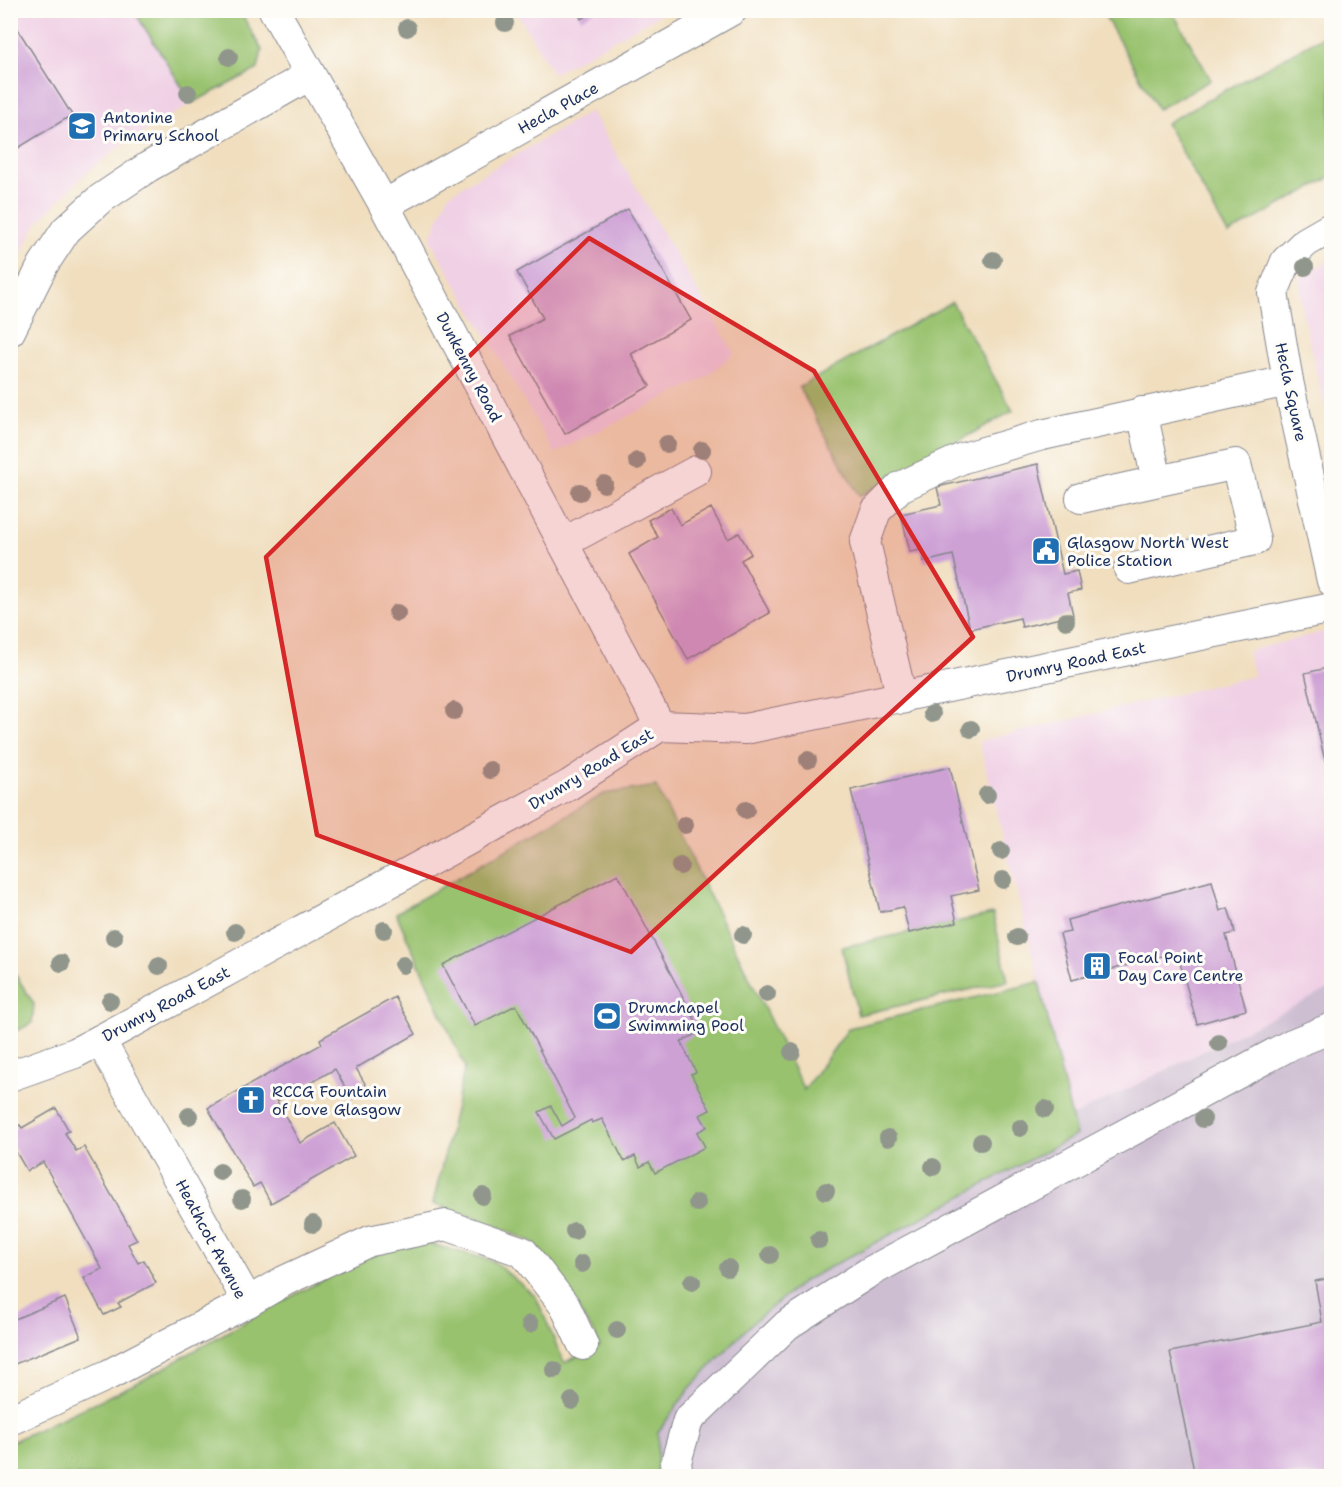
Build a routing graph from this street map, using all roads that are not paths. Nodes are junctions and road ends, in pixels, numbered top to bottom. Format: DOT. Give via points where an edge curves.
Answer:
graph roads {
  1 [pos="274,10"];
  2 [pos="732,10"];
  3 [pos="310,75"];
  4 [pos="384,205"];
  5 [pos="1332,227"];
  6 [pos="10,331"];
  7 [pos="1288,381"];
  8 [pos="1142,412"];
  9 [pos="696,471"];
  10 [pos="1157,481"];
  11 [pos="1081,498"];
  12 [pos="563,543"];
  13 [pos="1129,569"];
  14 [pos="1332,581"];
  15 [pos="1332,608"];
  16 [pos="902,699"];
  17 [pos="660,726"];
  18 [pos="1332,1028"];
  19 [pos="100,1040"];
  20 [pos="10,1076"];
  21 [pos="248,1302"];
  22 [pos="583,1345"];
  23 [pos="10,1420"];
  24 [pos="678,1476"];
  1 -- 3 [label="street, Dunkenny Road"];
  2 -- 4 [label="street, Hecla Place"];
  3 -- 4 [label="street, Dunkenny Road"];
  3 -- 6 [label="street" via="148,167 99,200 66,230 42,265"];
  4 -- 12 [label="street, Dunkenny Road"];
  5 -- 7 [label="street, Hecla Square" via="1306,242 1286,261 1276,282 1274,305"];
  7 -- 8 [label="street"];
  7 -- 14 [label="street, Hecla Square"];
  8 -- 10 [label="street"];
  8 -- 16 [label="street" via="963,458 900,487 876,511 865,542"];
  9 -- 12 [label="street"];
  10 -- 11 [label="street"];
  10 -- 13 [label="street" via="1236,464 1255,540"];
  12 -- 17 [label="street, Dunkenny Road"];
  15 -- 16 [label="street, Drumry Road East"];
  16 -- 17 [label="street, Drumry Road East" via="745,729"];
  17 -- 19 [label="street, Drumry Road East" via="569,785"];
  18 -- 24 [label="street" via="1292,1044 868,1273 787,1325 688,1420 676,1462"];
  19 -- 20 [label="street, Drumry Road East"];
  19 -- 21 [label="street, Heathcot Avenue"];
  21 -- 22 [label="street" via="370,1241 446,1225 523,1252 565,1306"];
  21 -- 23 [label="street, Heathcot Avenue" via="108,1376"];
}
